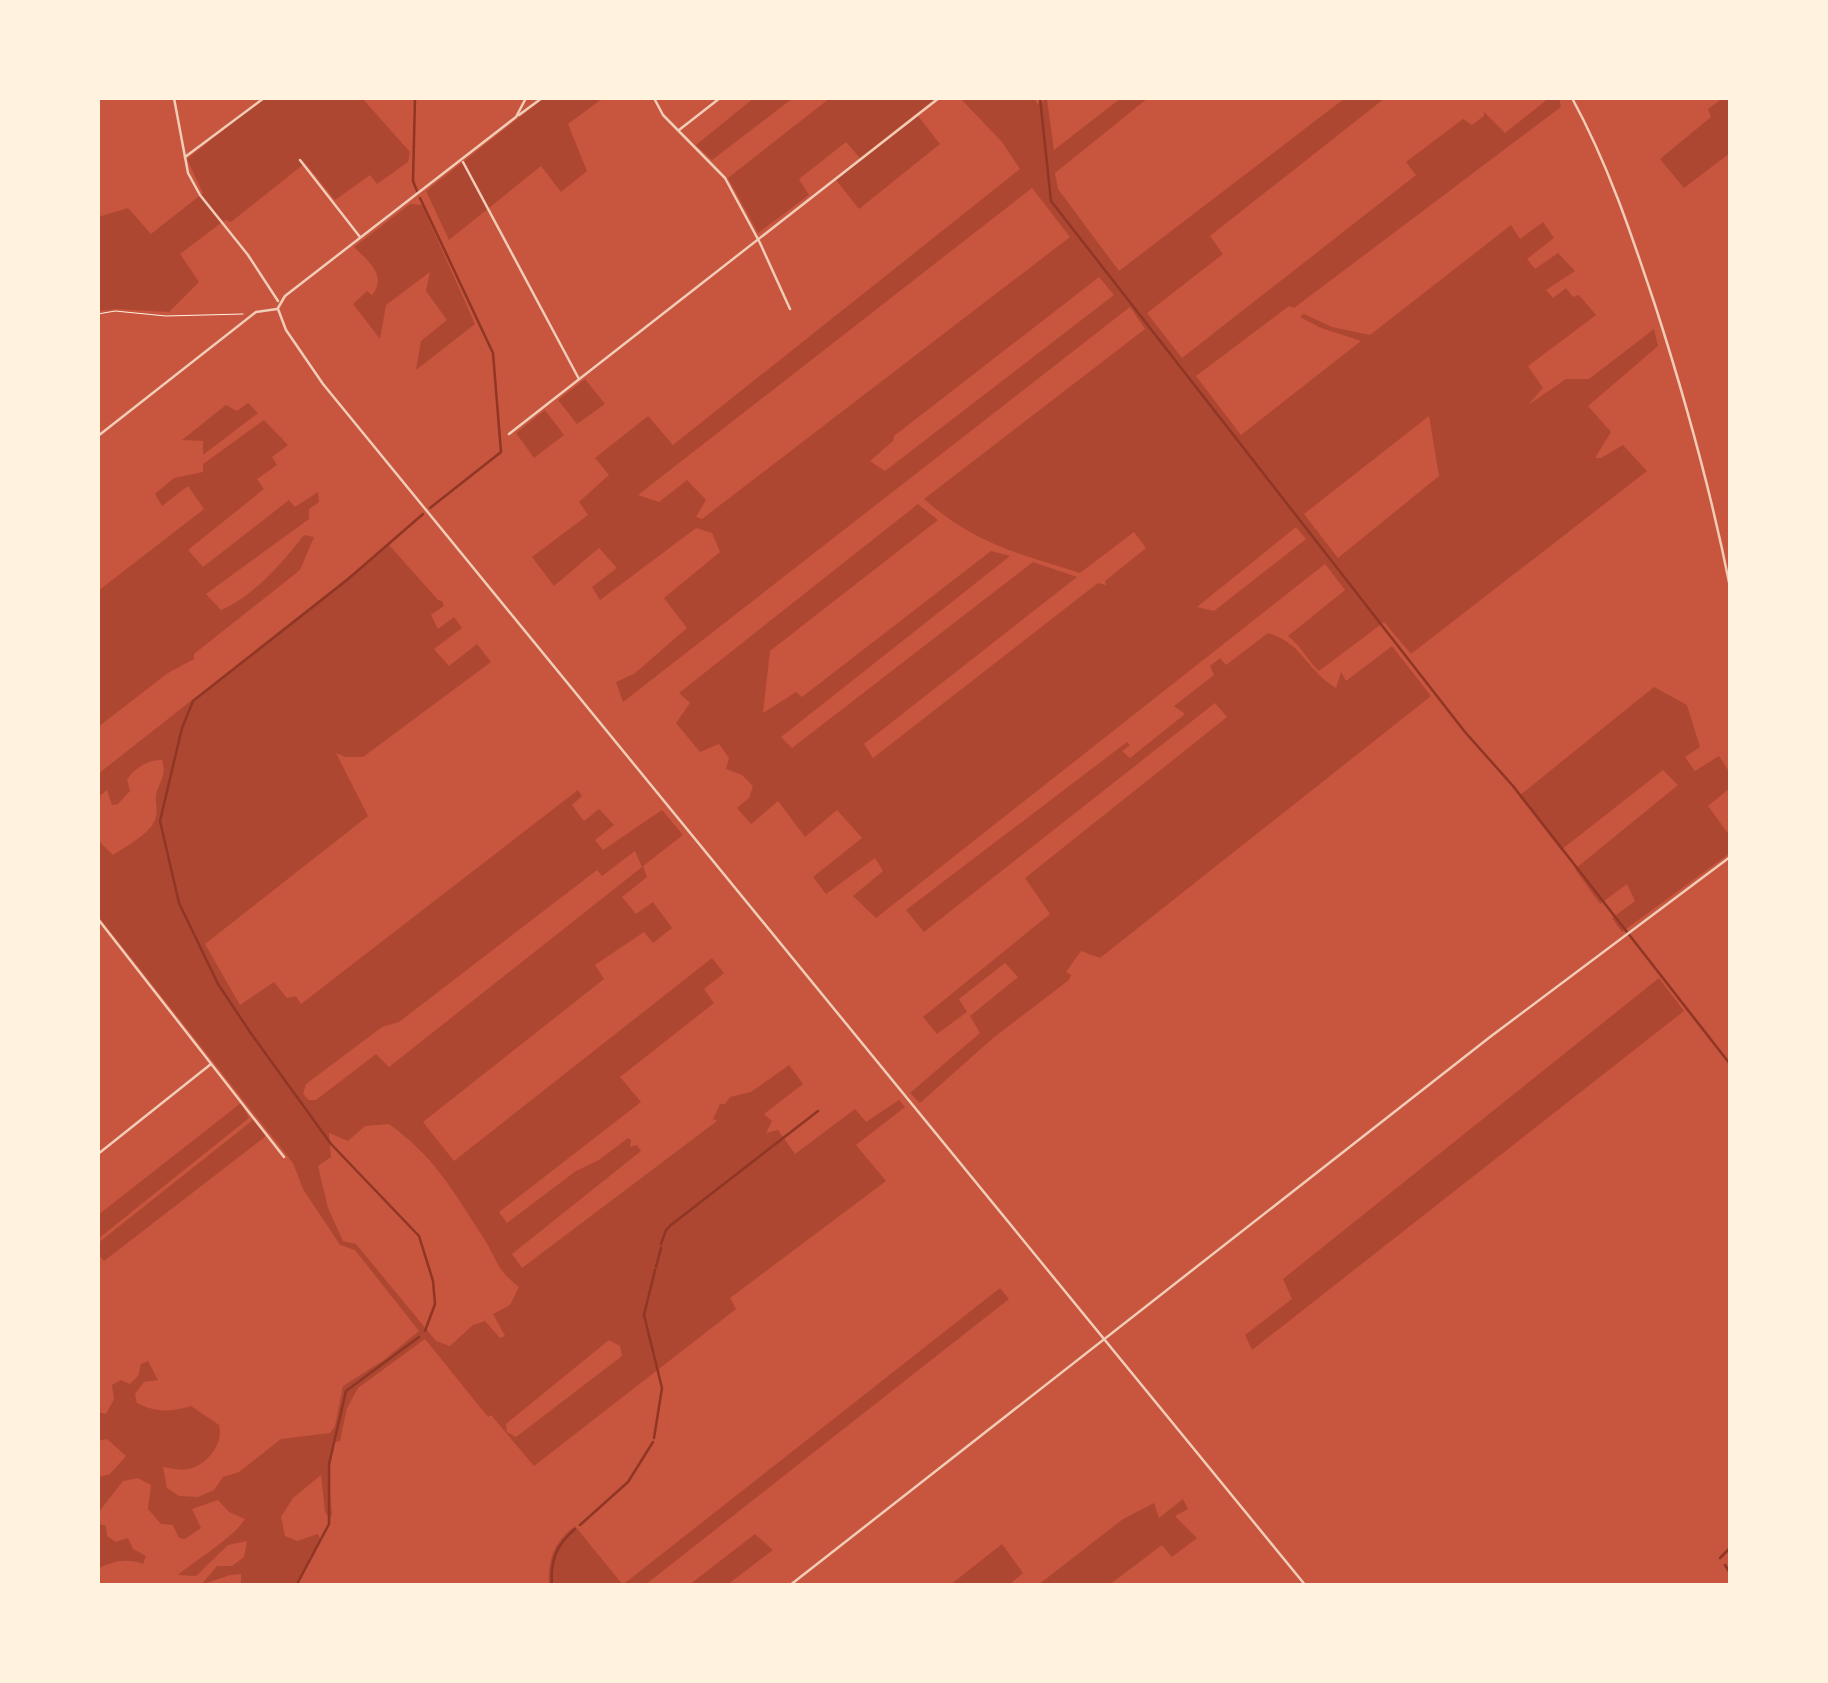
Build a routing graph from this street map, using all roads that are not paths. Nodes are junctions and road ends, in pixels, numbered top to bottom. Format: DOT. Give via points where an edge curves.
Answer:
graph roads {
  1 [pos="174,98"];
  2 [pos="264,98"];
  3 [pos="526,98"];
  4 [pos="542,98"];
  5 [pos="654,98"];
  6 [pos="720,98"];
  7 [pos="939,98"];
  8 [pos="1572,98"];
  9 [pos="516,118"];
  10 [pos="678,131"];
  11 [pos="184,158"];
  12 [pos="300,160"];
  13 [pos="462,161"];
  14 [pos="361,238"];
  15 [pos="758,238"];
  16 [pos="280,302"];
  17 [pos="278,308"];
  18 [pos="790,309"];
  19 [pos="579,379"];
  20 [pos="509,434"];
  21 [pos="98,436"];
  22 [pos="1730,587"];
  23 [pos="1730,857"];
  24 [pos="98,918"];
  25 [pos="212,1063"];
  26 [pos="98,1154"];
  27 [pos="284,1157"];
  28 [pos="1103,1339"];
  29 [pos="789,1586"];
  30 [pos="1306,1586"];
  1 -- 11 [label="street"];
  2 -- 11 [label="street"];
  3 -- 9 [label="street"];
  4 -- 9 [label="street"];
  5 -- 10 [label="street"];
  6 -- 10 [label="street"];
  7 -- 15 [label="street"];
  8 -- 22 [label="street" via="1621,202 1666,339 1698,440"];
  9 -- 13 [label="street"];
  10 -- 15 [label="street" via="725,178"];
  11 -- 16 [label="street" via="200,195"];
  12 -- 14 [label="street"];
  13 -- 14 [label="street"];
  13 -- 19 [label="street"];
  14 -- 16 [label="street"];
  15 -- 18 [label="street"];
  15 -- 19 [label="street"];
  16 -- 17 [label="street"];
  17 -- 21 [label="street" via="256,312"];
  17 -- 28 [label="street" via="323,384"];
  19 -- 20 [label="street"];
  23 -- 28 [label="street"];
  24 -- 25 [label="street"];
  25 -- 26 [label="street"];
  25 -- 27 [label="street"];
  28 -- 29 [label="street"];
  28 -- 30 [label="street"];
}
